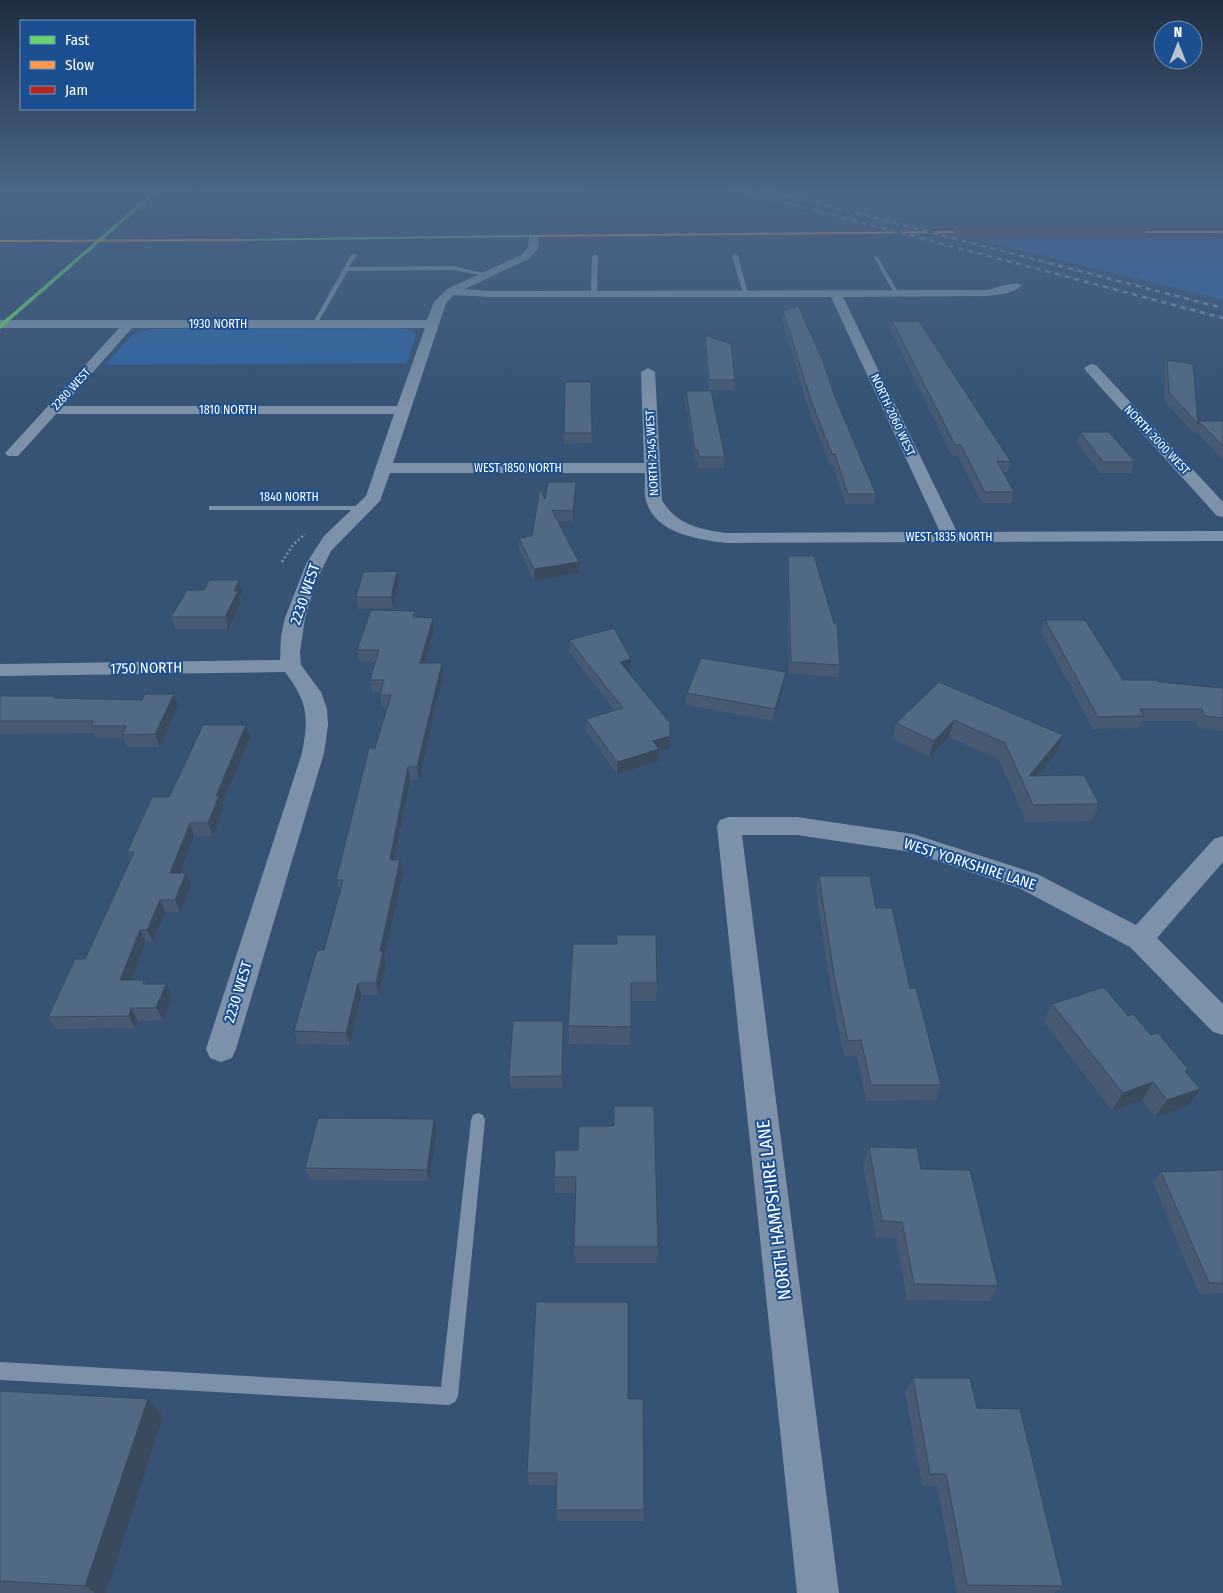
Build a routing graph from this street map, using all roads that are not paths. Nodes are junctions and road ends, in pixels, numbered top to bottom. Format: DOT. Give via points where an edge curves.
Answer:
graph roads {
  1 [pos="76,262"];
  2 [pos="349,262"];
  3 [pos="512,262"];
  4 [pos="595,262"];
  5 [pos="737,262"];
  6 [pos="878,262"];
  7 [pos="346,268"];
  8 [pos="485,274"];
  9 [pos="1015,286"];
  10 [pos="451,291"];
  11 [pos="746,293"];
  12 [pos="835,293"];
  13 [pos="897,293"];
  14 [pos="594,294"];
  15 [pos="129,324"];
  16 [pos="314,324"];
  17 [pos="432,324"];
  18 [pos="1,325"];
  19 [pos="1091,368"];
  20 [pos="648,372"];
  21 [pos="52,410"];
  22 [pos="404,410"];
  23 [pos="13,453"];
  24 [pos="385,468"];
  25 [pos="652,468"];
  26 [pos="212,508"];
  27 [pos="366,508"];
  28 [pos="1223,512"];
  29 [pos="676,527"];
  30 [pos="1223,536"];
  31 [pos="951,537"];
  32 [pos="291,666"];
  33 [pos="0,670"];
  34 [pos="729,826"];
  35 [pos="1223,845"];
  36 [pos="1140,939"];
  37 [pos="1223,1023"];
  38 [pos="221,1048"];
  39 [pos="478,1120"];
  40 [pos="0,1371"];
  41 [pos="818,1593"];
  1 -- 18 [label="main road"];
  2 -- 7 [label="lane"];
  3 -- 8 [label="street, 2230 WEST"];
  4 -- 14 [label="lane"];
  5 -- 11 [label="lane"];
  6 -- 13 [label="lane"];
  7 -- 8 [label="lane" via="453,268"];
  7 -- 16 [label="lane"];
  8 -- 10 [label="street, 2230 WEST"];
  9 -- 13 [label="street" via="986,293"];
  10 -- 14 [label="street"];
  10 -- 17 [label="street, 2230 WEST" via="440,302"];
  11 -- 12 [label="street"];
  11 -- 14 [label="street"];
  12 -- 13 [label="street"];
  12 -- 31 [label="street, NORTH 2060 WEST"];
  15 -- 16 [label="street, 1930 NORTH"];
  15 -- 18 [label="street, 1930 NORTH"];
  15 -- 21 [label="street, 2280 WEST"];
  16 -- 17 [label="street, 1930 NORTH"];
  17 -- 22 [label="street, 2230 WEST"];
  19 -- 28 [label="street, NORTH 2000 WEST"];
  20 -- 25 [label="street, NORTH 2145 WEST"];
  21 -- 22 [label="street, 1810 NORTH"];
  21 -- 23 [label="street, 2280 WEST"];
  22 -- 24 [label="street, 2230 WEST"];
  24 -- 25 [label="street, WEST 1850 NORTH"];
  24 -- 27 [label="street, 2230 WEST" via="374,497"];
  25 -- 29 [label="street, NORTH 2145 WEST" via="654,500 658,510"];
  26 -- 27 [label="lane, 1840 NORTH"];
  27 -- 32 [label="street, 2230 WEST" via="331,539 317,558 297,610 291,636"];
  29 -- 31 [label="street, WEST 1835 NORTH" via="726,538"];
  30 -- 31 [label="street, WEST 1835 NORTH"];
  32 -- 33 [label="street, 1750 NORTH"];
  32 -- 38 [label="street, 2230 WEST" via="315,702 318,726 313,753"];
  34 -- 36 [label="street, WEST YORKSHIRE LANE" via="797,826 913,843 1028,881"];
  34 -- 41 [label="street, NORTH HAMPSHIRE LANE"];
  35 -- 36 [label="street"];
  36 -- 37 [label="street, WEST YORKSHIRE LANE"];
  39 -- 40 [label="lane" via="449,1396"];
}
